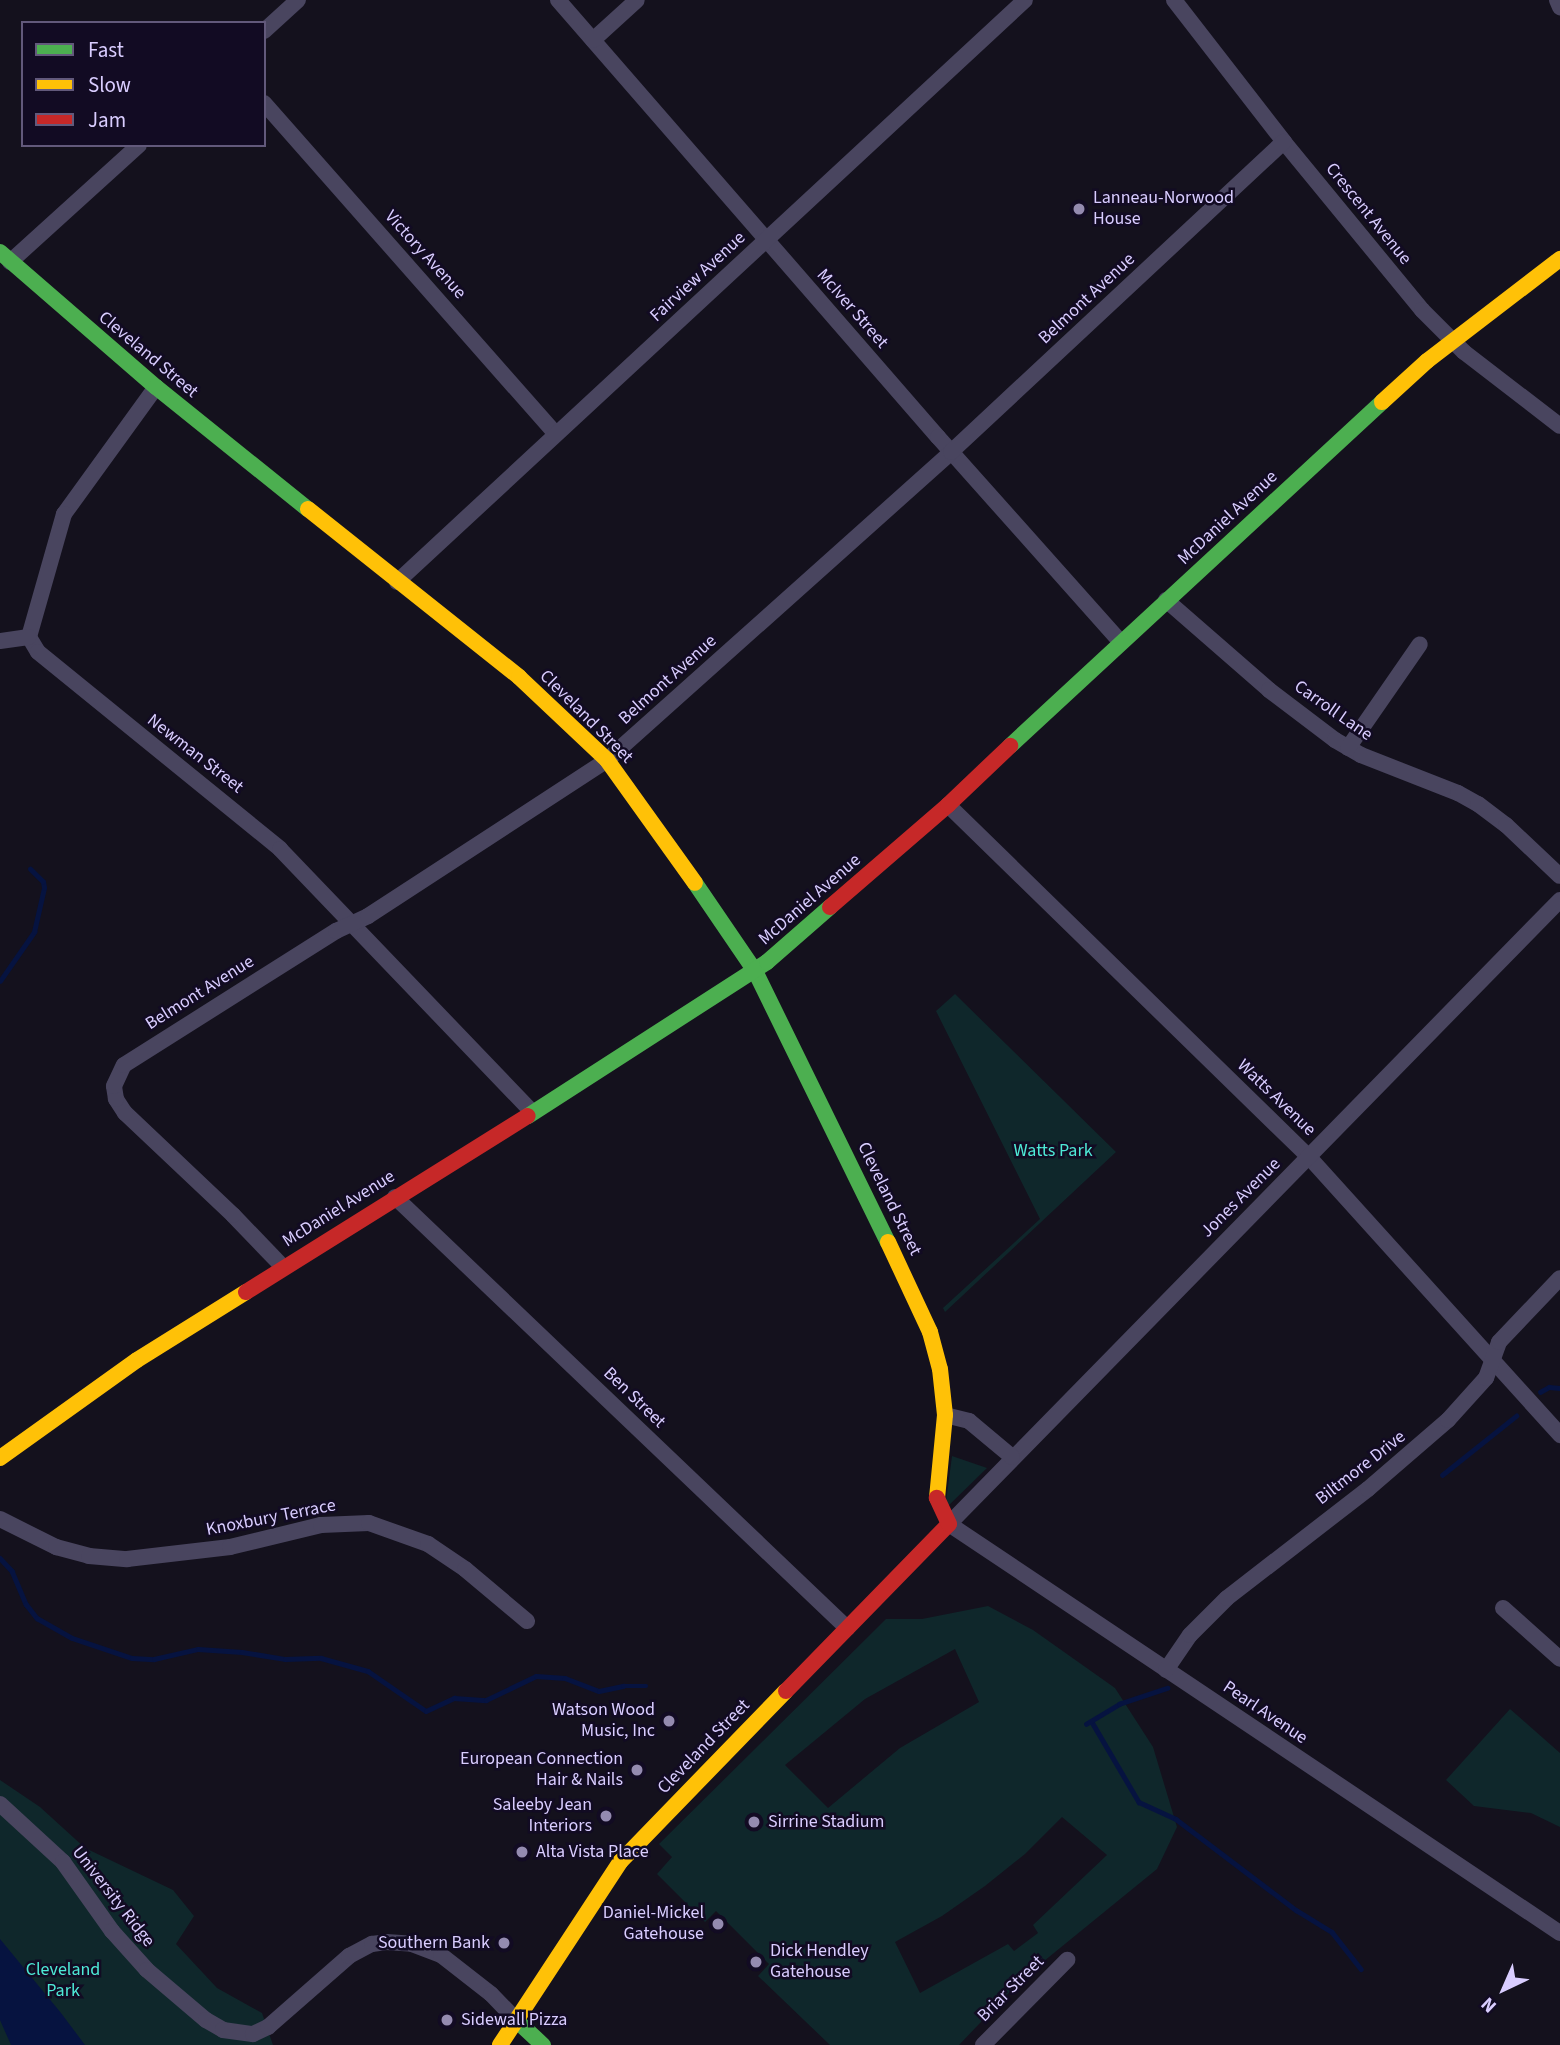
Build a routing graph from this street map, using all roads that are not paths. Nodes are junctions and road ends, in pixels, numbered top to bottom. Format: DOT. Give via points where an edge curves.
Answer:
graph roads {
  1 [pos="298,0"];
  2 [pos="558,0"];
  3 [pos="637,0"];
  4 [pos="1025,0"];
  5 [pos="1174,0"];
  6 [pos="1556,0"];
  7 [pos="1560,7"];
  8 [pos="266,29"];
  9 [pos="593,40"];
  10 [pos="266,105"];
  11 [pos="1284,142"];
  12 [pos="137,147"];
  13 [pos="767,241"];
  14 [pos="5,257"];
  15 [pos="1560,259"];
  16 [pos="1452,341"];
  17 [pos="156,387"];
  18 [pos="1560,426"];
  19 [pos="556,434"];
  20 [pos="951,452"];
  21 [pos="397,582"];
  22 [pos="1166,600"];
  23 [pos="29,638"];
  24 [pos="0,641"];
  25 [pos="1121,641"];
  26 [pos="1420,645"];
  27 [pos="1348,748"];
  28 [pos="607,760"];
  29 [pos="948,805"];
  30 [pos="1560,876"];
  31 [pos="1560,900"];
  32 [pos="349,923"];
  33 [pos="755,971"];
  34 [pos="532,1112"];
  35 [pos="1309,1157"];
  36 [pos="395,1197"];
  37 [pos="283,1267"];
  38 [pos="1560,1278"];
  39 [pos="1492,1360"];
  40 [pos="945,1415"];
  41 [pos="1560,1435"];
  42 [pos="1012,1457"];
  43 [pos="0,1458"];
  44 [pos="0,1518"];
  45 [pos="949,1524"];
  46 [pos="1503,1608"];
  47 [pos="527,1621"];
  48 [pos="847,1628"];
  49 [pos="1560,1659"];
  50 [pos="1166,1670"];
  51 [pos="0,1804"];
  52 [pos="1560,1933"];
  53 [pos="1067,1960"];
  54 [pos="516,2020"];
  55 [pos="985,2044"];
  56 [pos="500,2045"];
  57 [pos="543,2045"];
  1 -- 8 [label="street"];
  2 -- 9 [label="street, McIver Street"];
  3 -- 9 [label="street"];
  4 -- 13 [label="street, Fairview Avenue"];
  5 -- 11 [label="street, Crescent Avenue"];
  6 -- 7 [label="street"];
  9 -- 13 [label="street, McIver Street"];
  10 -- 19 [label="street, Victory Avenue"];
  11 -- 16 [label="street, Crescent Avenue"];
  11 -- 20 [label="street, Belmont Avenue"];
  12 -- 14 [label="street"];
  13 -- 19 [label="street, Fairview Avenue"];
  13 -- 20 [label="street, McIver Street"];
  14 -- 17 [label="street, Cleveland Street"];
  15 -- 16 [label="street, McDaniel Avenue"];
  16 -- 18 [label="street, Crescent Avenue"];
  16 -- 22 [label="street, McDaniel Avenue"];
  17 -- 21 [label="street, Cleveland Street"];
  17 -- 23 [label="street" via="64,514"];
  19 -- 21 [label="street, Fairview Avenue"];
  20 -- 25 [label="street, McIver Street"];
  20 -- 28 [label="street, Belmont Avenue"];
  21 -- 28 [label="street, Cleveland Street" via="519,677"];
  22 -- 25 [label="street, McDaniel Avenue"];
  22 -- 27 [label="street, Carroll Lane" via="1269,690"];
  23 -- 24 [label="street"];
  23 -- 32 [label="street, Newman Street" via="38,652 280,849"];
  25 -- 29 [label="street, McDaniel Avenue"];
  26 -- 27 [label="street"];
  27 -- 30 [label="street, Carroll Lane" via="1478,804"];
  28 -- 32 [label="street, Belmont Avenue" via="368,916"];
  28 -- 33 [label="street, Cleveland Street"];
  29 -- 33 [label="street, McDaniel Avenue"];
  29 -- 35 [label="street, Watts Avenue"];
  31 -- 35 [label="street, Jones Avenue"];
  32 -- 34 [label="street, Newman Street"];
  32 -- 37 [label="street, Belmont Avenue" via="132,1058 114,1086 116,1099 134,1123"];
  33 -- 34 [label="street, McDaniel Avenue"];
  33 -- 40 [label="street, Cleveland Street" via="913,1292 940,1369"];
  34 -- 36 [label="street, McDaniel Avenue"];
  35 -- 39 [label="street, Watts Avenue"];
  35 -- 42 [label="street, Jones Avenue"];
  36 -- 37 [label="street, McDaniel Avenue"];
  36 -- 48 [label="street, Ben Street"];
  37 -- 43 [label="street, McDaniel Avenue" via="137,1360"];
  38 -- 39 [label="street, Biltmore Drive" via="1499,1342"];
  39 -- 41 [label="street, Watts Avenue"];
  39 -- 50 [label="street, Biltmore Drive" via="1486,1378 1426,1441 1227,1598 1190,1635"];
  40 -- 42 [label="street" via="969,1421"];
  40 -- 45 [label="street, Cleveland Street" via="937,1503"];
  42 -- 45 [label="street, Jones Avenue"];
  44 -- 47 [label="street, Knoxbury Terrace" via="56,1547 127,1559 230,1547 321,1525 369,1523 428,1544"];
  45 -- 48 [label="street, Cleveland Street"];
  45 -- 50 [label="street, Pearl Avenue"];
  46 -- 49 [label="street"];
  48 -- 54 [label="street, Cleveland Street" via="620,1862"];
  50 -- 52 [label="street, Pearl Avenue"];
  51 -- 54 [label="street, University Ridge" via="63,1862 146,1970 223,2030 253,2034 268,2027 349,1956 386,1942 412,1944 441,1955"];
  53 -- 55 [label="street, Briar Street"];
  54 -- 56 [label="street, Cleveland Street"];
  54 -- 57 [label="street, University Ridge"];
}
